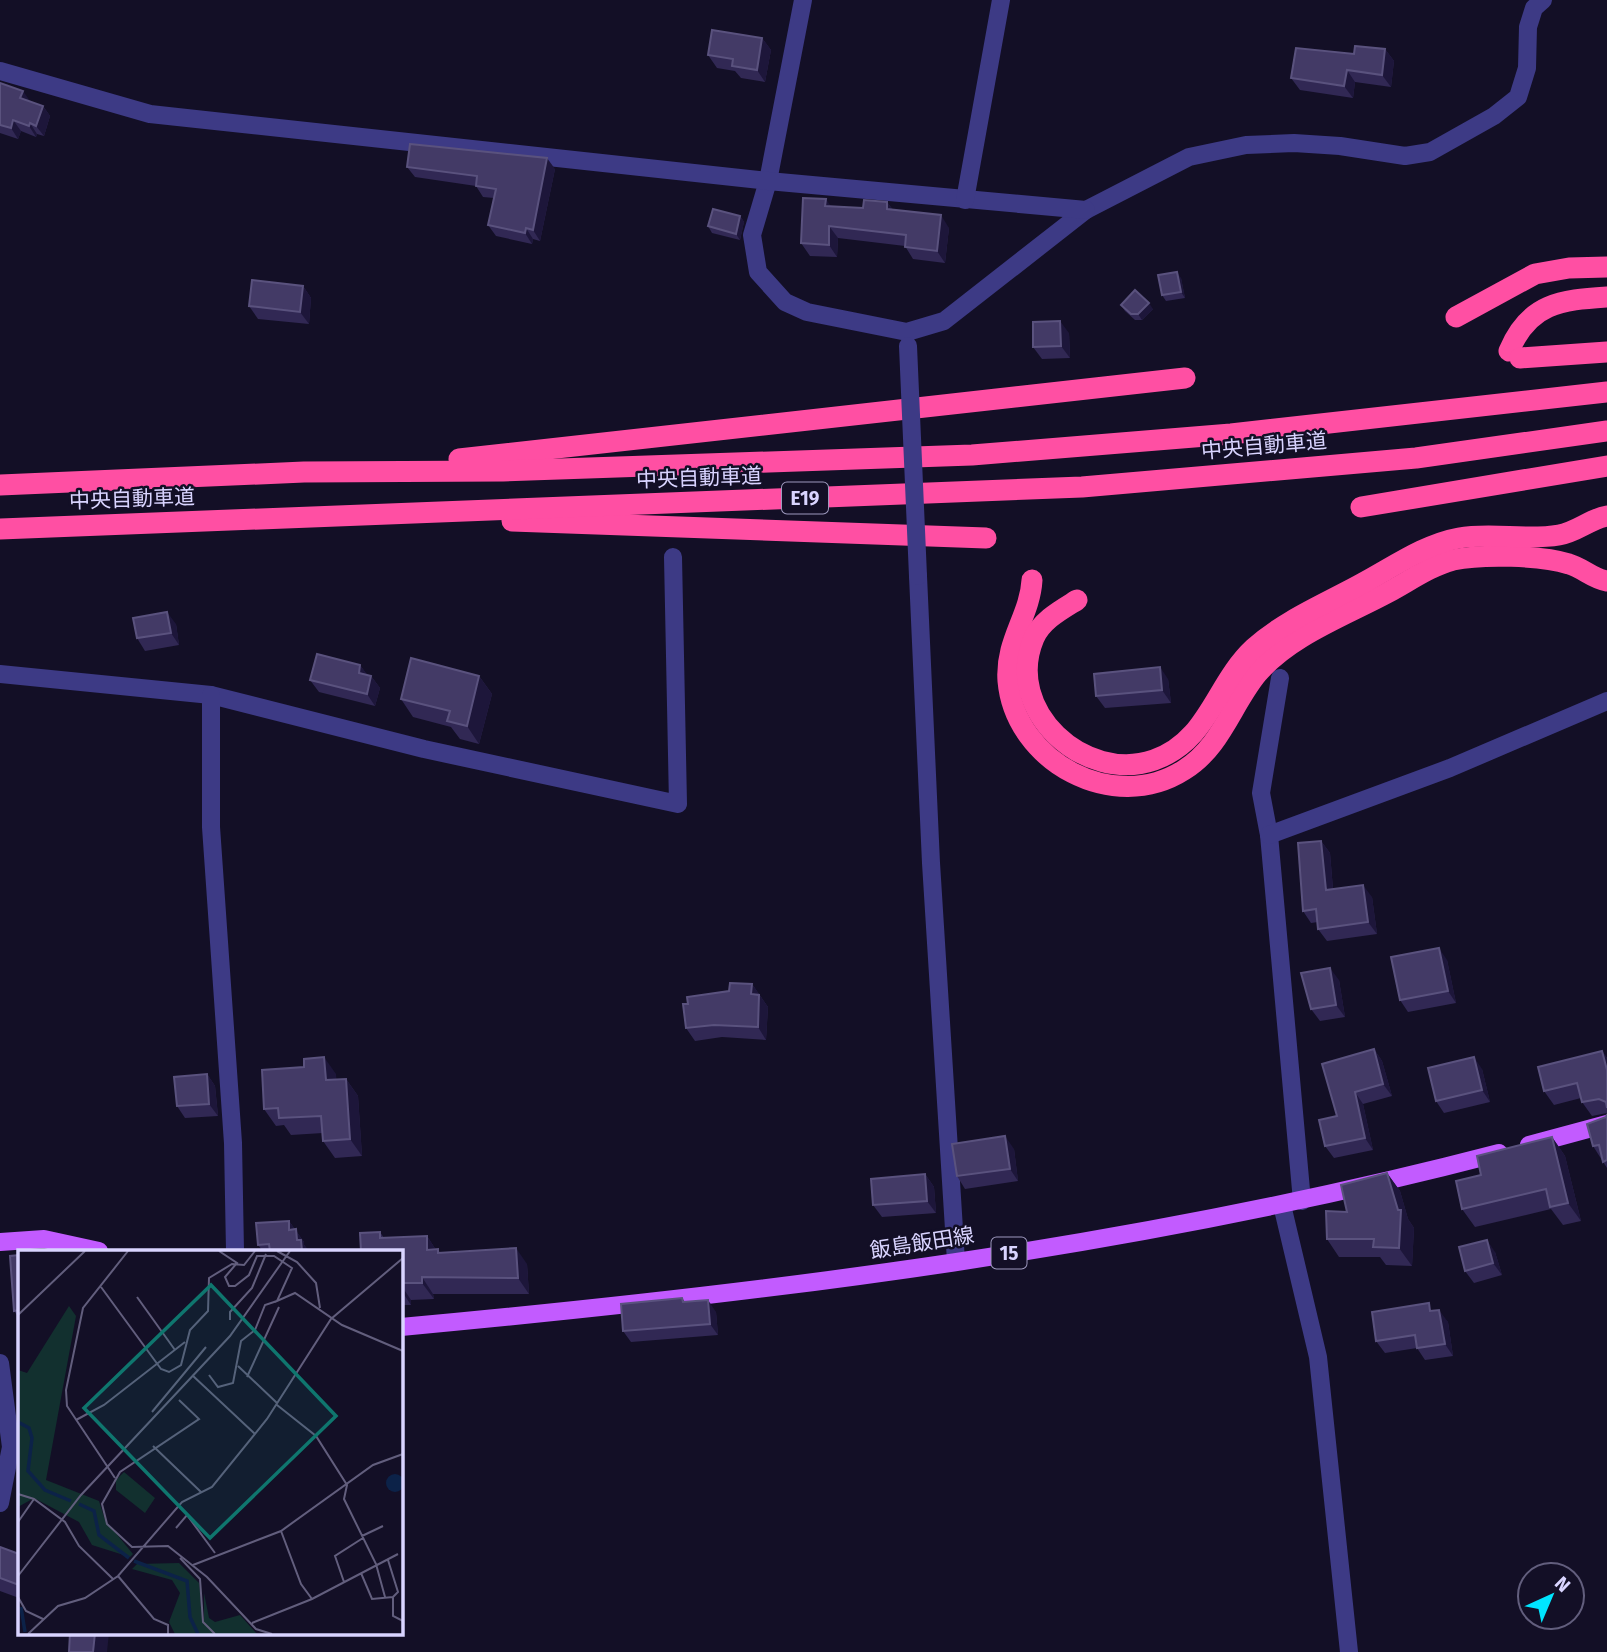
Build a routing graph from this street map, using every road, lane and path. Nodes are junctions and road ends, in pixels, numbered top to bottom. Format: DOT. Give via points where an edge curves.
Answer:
graph roads {
  1 [pos="803,0"];
  2 [pos="1001,0"];
  3 [pos="1542,0"];
  4 [pos="0,71"];
  5 [pos="768,181"];
  6 [pos="964,200"];
  7 [pos="1086,210"];
  8 [pos="1607,267"];
  9 [pos="1607,298"];
  10 [pos="1456,317"];
  11 [pos="907,339"];
  12 [pos="1607,352"];
  13 [pos="1185,377"];
  14 [pos="1607,392"];
  15 [pos="1607,431"];
  16 [pos="1607,466"];
  17 [pos="304,472"];
  18 [pos="0,485"];
  19 [pos="1362,507"];
  20 [pos="348,515"];
  21 [pos="1607,516"];
  22 [pos="0,529"];
  23 [pos="986,538"];
  24 [pos="673,557"];
  25 [pos="1032,580"];
  26 [pos="1607,581"];
  27 [pos="1077,600"];
  28 [pos="0,674"];
  29 [pos="1280,678"];
  30 [pos="211,695"];
  31 [pos="1607,701"];
  32 [pos="1269,835"];
  33 [pos="1607,1125"];
  34 [pos="1302,1200"];
  35 [pos="1282,1205"];
  36 [pos="0,1242"];
  37 [pos="94,1250"];
  38 [pos="236,1250"];
  39 [pos="956,1261"];
  40 [pos="402,1327"];
  41 [pos="0,1363"];
  42 [pos="0,1503"];
  43 [pos="1349,1652"];
  1 -- 5 [label="street"];
  2 -- 6 [label="street"];
  3 -- 7 [label="street" via="1528,27 1527,68 1518,96 1430,152 1405,156 1294,143 1215,150 1189,158"];
  4 -- 5 [label="street" via="150,114"];
  5 -- 6 [label="street"];
  5 -- 11 [label="street" via="752,235 758,272 771,289 807,312"];
  6 -- 7 [label="street"];
  7 -- 11 [label="street" via="944,321"];
  8 -- 10 [label="highway" via="1535,274"];
  9 -- 12 [label="highway" via="1563,299 1545,308 1516,335 1515,355"];
  11 -- 39 [label="street, bridge" via="931,877"];
  13 -- 17 [label="highway" via="483,457"];
  14 -- 17 [label="highway, 中央自動車道 / E19" via="1231,435 972,455 503,471"];
  15 -- 20 [label="highway, 中央自動車道 / E19" via="1416,458 1083,487"];
  16 -- 19 [label="highway"];
  17 -- 18 [label="highway, 中央自動車道 / E19"];
  20 -- 22 [label="highway, 中央自動車道 / E19"];
  20 -- 23 [label="highway"];
  21 -- 27 [label="highway" via="1559,536 1458,538 1420,552 1271,635 1243,660 1198,731 1170,753 1136,764 1117,765 1083,755 1054,735 1036,705 1029,672 1034,638 1053,615"];
  24 -- 30 [label="street" via="678,804 424,749"];
  25 -- 26 [label="highway" via="1031,595 1010,644 1010,696 1016,714 1033,742 1057,765 1091,781 1131,785 1168,778 1198,758 1223,732 1254,678 1280,653 1438,566 1475,558 1554,560"];
  28 -- 30 [label="street"];
  29 -- 32 [label="street" via="1261,793"];
  30 -- 38 [label="street" via="211,827"];
  31 -- 32 [label="street" via="1450,768"];
  32 -- 34 [label="street"];
  33 -- 34 [label="main road, 飯島飯田線 / 15"];
  34 -- 35 [label="main road, 飯島飯田線 / 15"];
  35 -- 39 [label="main road, 飯島飯田線 / 15" via="1135,1235"];
  35 -- 43 [label="street" via="1318,1357"];
  36 -- 37 [label="main road" via="44,1239"];
  39 -- 40 [label="main road, 飯島飯田線 / 15" via="617,1307"];
  41 -- 42 [label="street" via="11,1447"];
}
